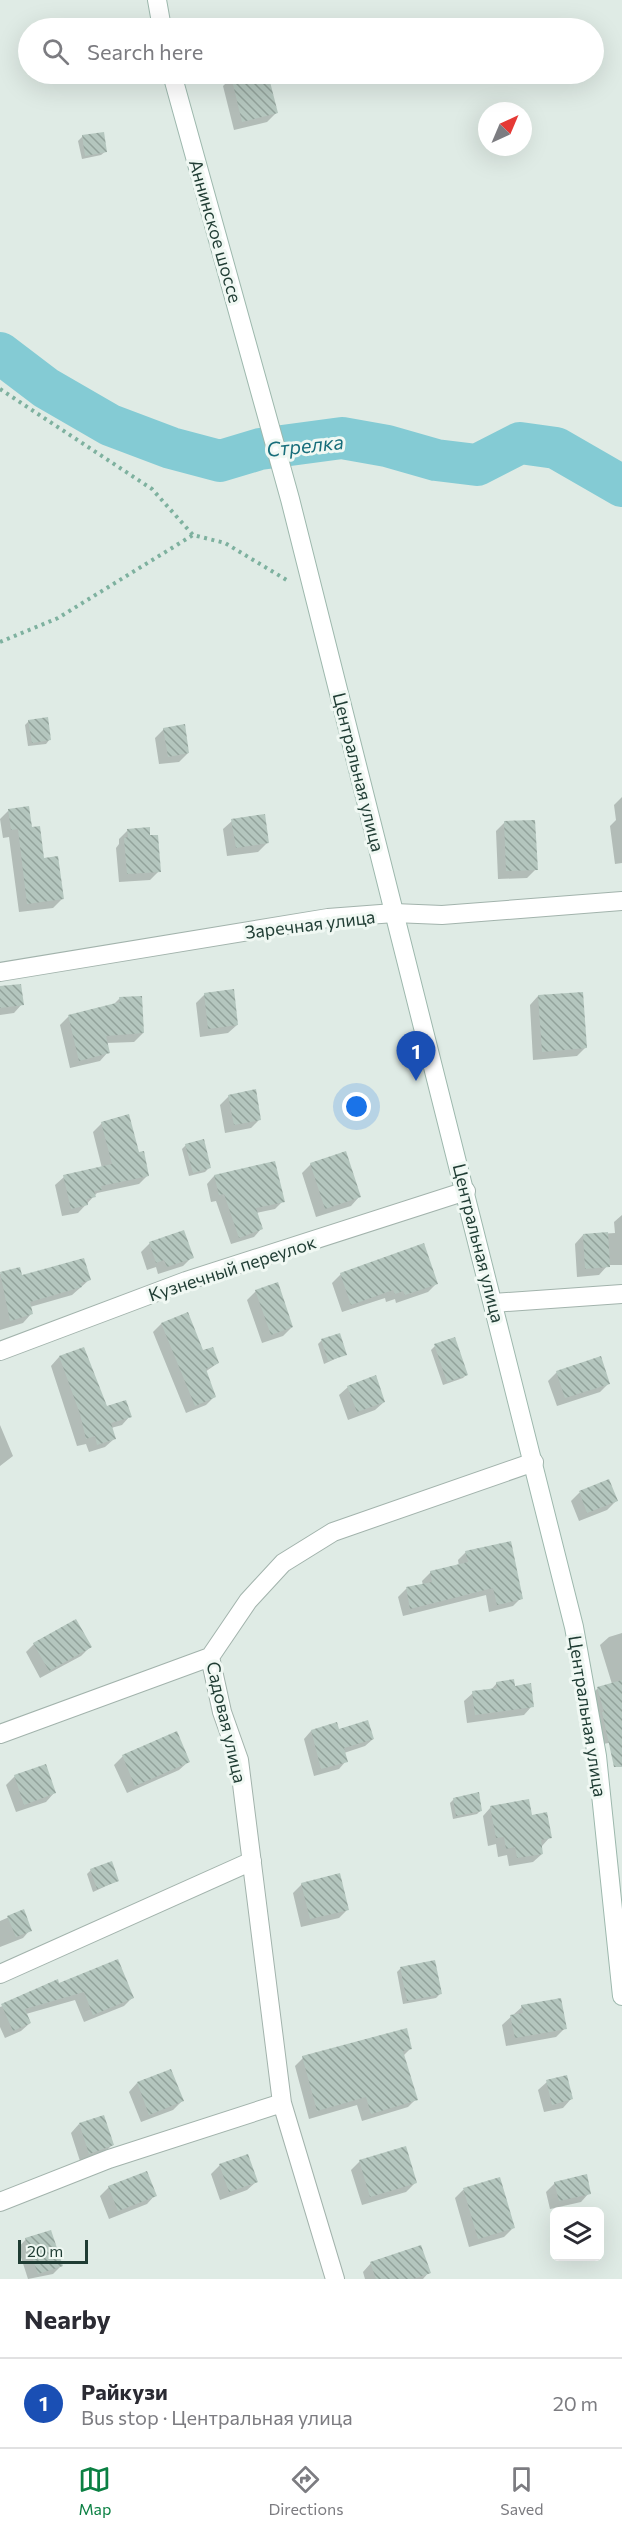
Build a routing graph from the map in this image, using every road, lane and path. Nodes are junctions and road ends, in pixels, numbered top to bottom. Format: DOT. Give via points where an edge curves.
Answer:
graph roads {
  1 [pos="158,0"];
  2 [pos="161,18"];
  3 [pos="175,84"];
  4 [pos="0,389"];
  5 [pos="290,498"];
  6 [pos="193,535"];
  7 [pos="317,607"];
  8 [pos="0,642"];
  9 [pos="622,901"];
  10 [pos="394,913"];
  11 [pos="0,972"];
  12 [pos="466,1191"];
  13 [pos="622,1294"];
  14 [pos="493,1302"];
  15 [pos="0,1351"];
  16 [pos="534,1462"];
  17 [pos="210,1657"];
  18 [pos="0,1734"];
  19 [pos="252,1861"];
  20 [pos="0,1974"];
  21 [pos="622,1996"];
  22 [pos="282,2103"];
  23 [pos="0,2202"];
  24 [pos="335,2279"];
  1 -- 2 [label="street"];
  3 -- 5 [label="street, Аннинское шоссе"];
  4 -- 6 [label="path" via="152,489"];
  5 -- 7 [label="street, Центральная улица"];
  6 -- 7 [label="path" via="225,543 256,560 290,582"];
  6 -- 8 [label="path" via="58,618"];
  7 -- 10 [label="street, Центральная улица"];
  9 -- 10 [label="street, Заречная улица" via="442,915"];
  10 -- 11 [label="street, Заречная улица" via="328,918"];
  10 -- 12 [label="street, Центральная улица"];
  12 -- 14 [label="street, Центральная улица"];
  12 -- 15 [label="street, Кузнечный переулок" via="186,1281"];
  13 -- 14 [label="street"];
  14 -- 16 [label="street, Центральная улица"];
  16 -- 17 [label="street, Садовая улица" via="333,1532 283,1563 248,1601"];
  16 -- 21 [label="street, Центральная улица" via="574,1627 597,1756"];
  17 -- 18 [label="street"];
  17 -- 19 [label="street, Садовая улица" via="222,1712 239,1760"];
  19 -- 20 [label="street"];
  19 -- 22 [label="street, Садовая улица"];
  22 -- 23 [label="street" via="109,2159"];
  22 -- 24 [label="street, Садовая улица"];
}
